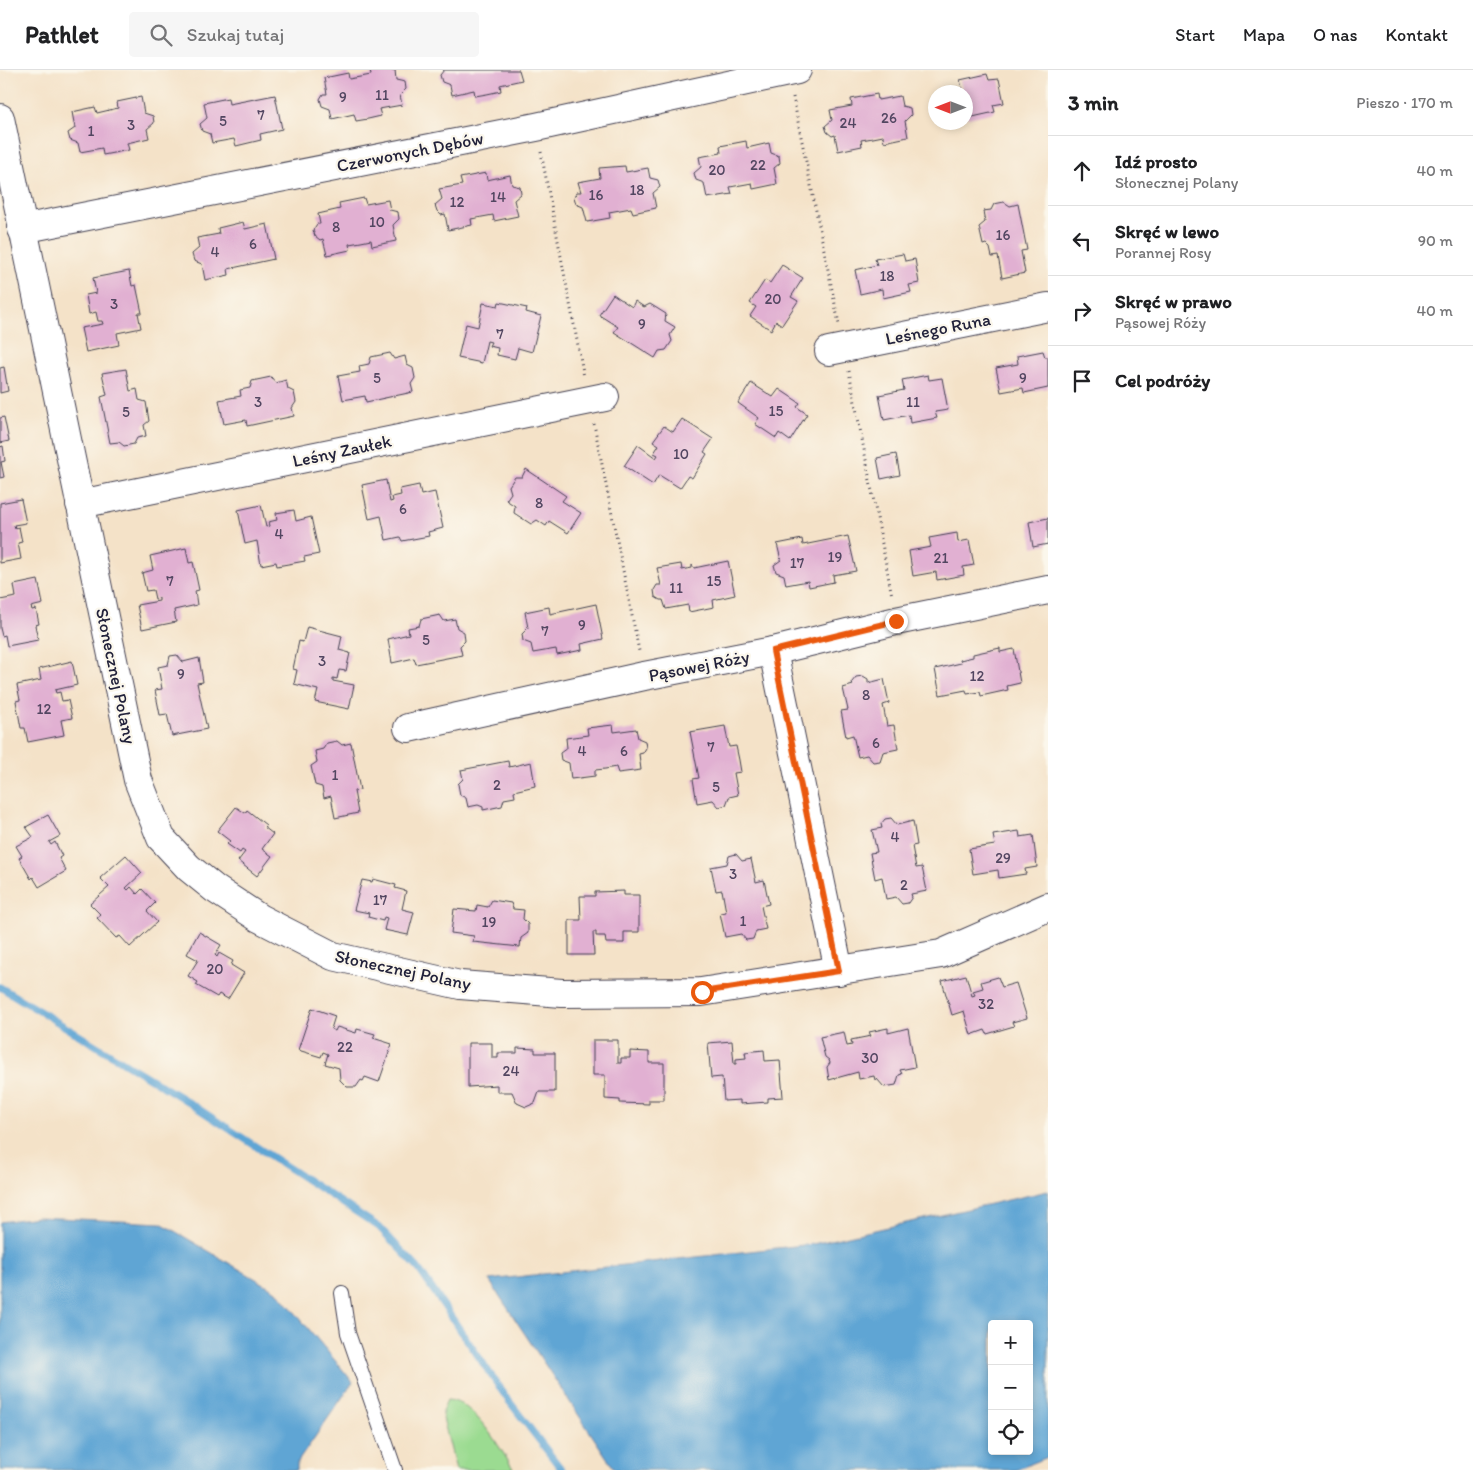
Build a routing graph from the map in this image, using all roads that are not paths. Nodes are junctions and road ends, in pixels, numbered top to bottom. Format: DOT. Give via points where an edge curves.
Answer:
graph roads {
  1 [pos="797,70"];
  2 [pos="0,118"];
  3 [pos="22,229"];
  4 [pos="1048,308"];
  5 [pos="829,351"];
  6 [pos="597,399"];
  7 [pos="80,504"];
  8 [pos="1048,590"];
  9 [pos="773,651"];
  10 [pos="408,728"];
  11 [pos="1048,907"];
  12 [pos="839,971"];
  13 [pos="342,1293"];
  14 [pos="395,1470"];
  1 -- 3 [label="street, Czerwonych Dębów" via="536,127"];
  2 -- 3 [label="street, Słonecznej Polany"];
  3 -- 7 [label="street, Słonecznej Polany"];
  4 -- 5 [label="street, Leśnego Runa"];
  6 -- 7 [label="street, Leśny Zaułek"];
  7 -- 12 [label="street, Słonecznej Polany" via="138,780 161,838 189,868 259,918 332,956 460,985 562,993 702,992"];
  8 -- 9 [label="street, Pąsowej Róży" via="896,621"];
  9 -- 10 [label="street, Pąsowej Róży"];
  9 -- 12 [label="street"];
  11 -- 12 [label="street, Słonecznej Polany" via="940,954"];
  13 -- 14 [label="lane" via="348,1333"];
}
